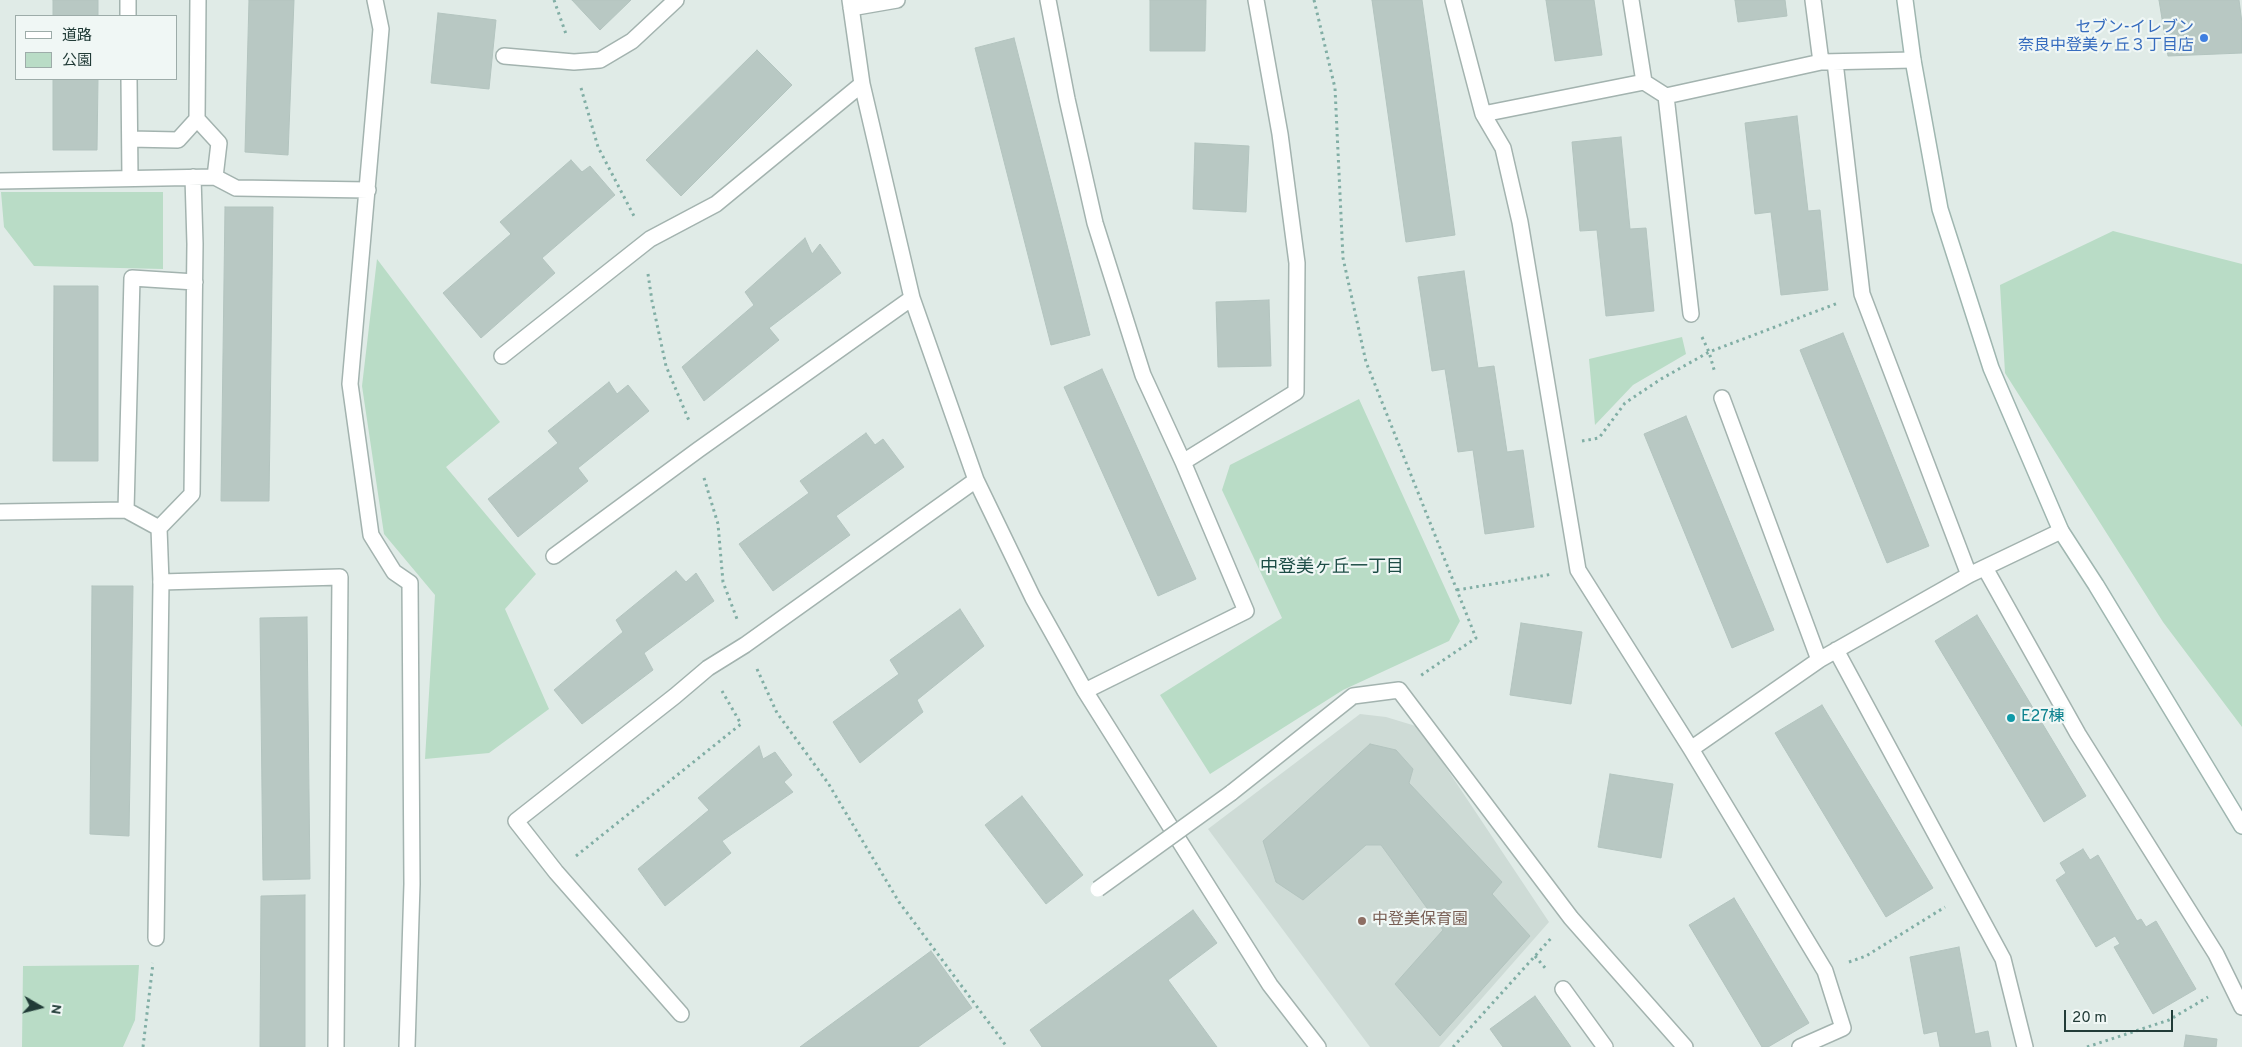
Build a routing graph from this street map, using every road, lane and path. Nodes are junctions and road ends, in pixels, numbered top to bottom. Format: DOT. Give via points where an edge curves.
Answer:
graph roads {
  1 [pos="128,0"];
  2 [pos="198,0"];
  3 [pos="375,0"];
  4 [pos="554,0"];
  5 [pos="676,0"];
  6 [pos="897,0"];
  7 [pos="1048,0"];
  8 [pos="1256,0"];
  9 [pos="1314,0"];
  10 [pos="1453,0"];
  11 [pos="1631,0"];
  12 [pos="1813,0"];
  13 [pos="1905,0"];
  14 [pos="850,4"];
  15 [pos="128,15"];
  16 [pos="504,56"];
  17 [pos="1913,60"];
  18 [pos="574,62"];
  19 [pos="1828,62"];
  20 [pos="129,80"];
  21 [pos="1644,82"];
  22 [pos="862,84"];
  23 [pos="1666,96"];
  24 [pos="1483,114"];
  25 [pos="197,119"];
  26 [pos="130,139"];
  27 [pos="216,176"];
  28 [pos="193,177"];
  29 [pos="130,178"];
  30 [pos="0,181"];
  31 [pos="368,190"];
  32 [pos="650,239"];
  33 [pos="195,282"];
  34 [pos="1862,294"];
  35 [pos="912,298"];
  36 [pos="1691,314"];
  37 [pos="1709,352"];
  38 [pos="502,356"];
  39 [pos="1722,398"];
  40 [pos="1557,445"];
  41 [pos="698,450"];
  42 [pos="1183,462"];
  43 [pos="976,480"];
  44 [pos="126,510"];
  45 [pos="0,512"];
  46 [pos="159,528"];
  47 [pos="2061,531"];
  48 [pos="554,556"];
  49 [pos="1985,568"];
  50 [pos="1578,570"];
  51 [pos="1969,575"];
  52 [pos="161,582"];
  53 [pos="1457,590"];
  54 [pos="745,646"];
  55 [pos="1836,650"];
  56 [pos="1819,660"];
  57 [pos="708,668"];
  58 [pos="1398,690"];
  59 [pos="1085,691"];
  60 [pos="1691,749"];
  61 [pos="2242,826"];
  62 [pos="556,872"];
  63 [pos="1098,889"];
  64 [pos="1969,893"];
  65 [pos="1571,918"];
  66 [pos="156,938"];
  67 [pos="1825,971"];
  68 [pos="2230,984"];
  69 [pos="1563,989"];
  70 [pos="2242,1007"];
  71 [pos="681,1014"];
  72 [pos="143,1047"];
  73 [pos="336,1047"];
  74 [pos="407,1047"];
  75 [pos="1007,1047"];
  76 [pos="1318,1047"];
  77 [pos="1453,1047"];
  78 [pos="1605,1047"];
  79 [pos="1685,1047"];
  80 [pos="1800,1047"];
  81 [pos="2025,1047"];
  82 [pos="2087,1047"];
  1 -- 15 [label="street"];
  2 -- 25 [label="street"];
  3 -- 31 [label="street" via="381,29"];
  4 -- 18 [label="path"];
  5 -- 18 [label="street" via="632,41 600,60"];
  6 -- 14 [label="street"];
  7 -- 42 [label="street" via="1095,223 1143,375"];
  8 -- 42 [label="street" via="1280,134 1297,263 1296,392"];
  9 -- 53 [label="path" via="1335,88 1343,258 1366,362"];
  10 -- 24 [label="street"];
  11 -- 21 [label="street"];
  12 -- 19 [label="street"];
  13 -- 17 [label="street"];
  14 -- 22 [label="street"];
  16 -- 18 [label="street"];
  17 -- 19 [label="street"];
  17 -- 47 [label="street" via="1940,209 1991,368"];
  18 -- 32 [label="path" via="598,147 642,231"];
  19 -- 23 [label="street"];
  19 -- 34 [label="street"];
  20 -- 26 [label="street"];
  21 -- 23 [label="street"];
  21 -- 24 [label="street"];
  22 -- 32 [label="street" via="716,204"];
  22 -- 35 [label="street"];
  23 -- 36 [label="street"];
  24 -- 40 [label="street" via="1503,148 1520,222"];
  25 -- 26 [label="street" via="178,140"];
  25 -- 27 [label="street" via="219,143"];
  26 -- 29 [label="street"];
  27 -- 28 [label="street"];
  27 -- 31 [label="street" via="236,188"];
  28 -- 29 [label="street"];
  28 -- 33 [label="street"];
  29 -- 30 [label="street"];
  31 -- 74 [label="street" via="350,384 371,535 394,572 410,583 412,884"];
  32 -- 38 [label="street"];
  32 -- 41 [label="path" via="646,257 666,366 695,434"];
  33 -- 44 [label="street" via="132,278"];
  33 -- 46 [label="street" via="192,494"];
  34 -- 37 [label="path"];
  34 -- 51 [label="street"];
  35 -- 41 [label="street"];
  35 -- 43 [label="street"];
  36 -- 37 [label="path"];
  37 -- 39 [label="path"];
  37 -- 40 [label="path" via="1625,404 1598,438"];
  39 -- 56 [label="street"];
  40 -- 50 [label="street"];
  41 -- 48 [label="street"];
  41 -- 54 [label="path" via="718,524 723,582"];
  42 -- 59 [label="street" via="1246,611"];
  43 -- 54 [label="street"];
  43 -- 59 [label="street" via="1033,598"];
  44 -- 45 [label="street"];
  44 -- 46 [label="street"];
  46 -- 52 [label="street"];
  47 -- 49 [label="street"];
  47 -- 61 [label="street"];
  49 -- 51 [label="street"];
  49 -- 68 [label="street" via="2078,734 2216,954"];
  50 -- 53 [label="path"];
  50 -- 60 [label="street"];
  51 -- 55 [label="street"];
  52 -- 66 [label="street"];
  52 -- 73 [label="street" via="340,577"];
  53 -- 58 [label="path" via="1476,638"];
  54 -- 57 [label="street"];
  54 -- 75 [label="path" via="778,713 828,783 900,902"];
  55 -- 56 [label="street"];
  55 -- 64 [label="street"];
  56 -- 60 [label="street"];
  57 -- 62 [label="path" via="740,724"];
  57 -- 62 [label="street" via="516,821"];
  58 -- 63 [label="street, bridge" via="1353,696 1231,792"];
  58 -- 65 [label="street"];
  59 -- 76 [label="street" via="1270,985"];
  60 -- 67 [label="street"];
  62 -- 71 [label="street"];
  64 -- 67 [label="path" via="1866,956"];
  64 -- 81 [label="street" via="2003,959"];
  65 -- 77 [label="path"];
  65 -- 79 [label="street"];
  66 -- 72 [label="path"];
  67 -- 80 [label="street" via="1843,1028"];
  68 -- 70 [label="street"];
  68 -- 82 [label="path" via="2169,1020"];
  69 -- 78 [label="street"];
}
